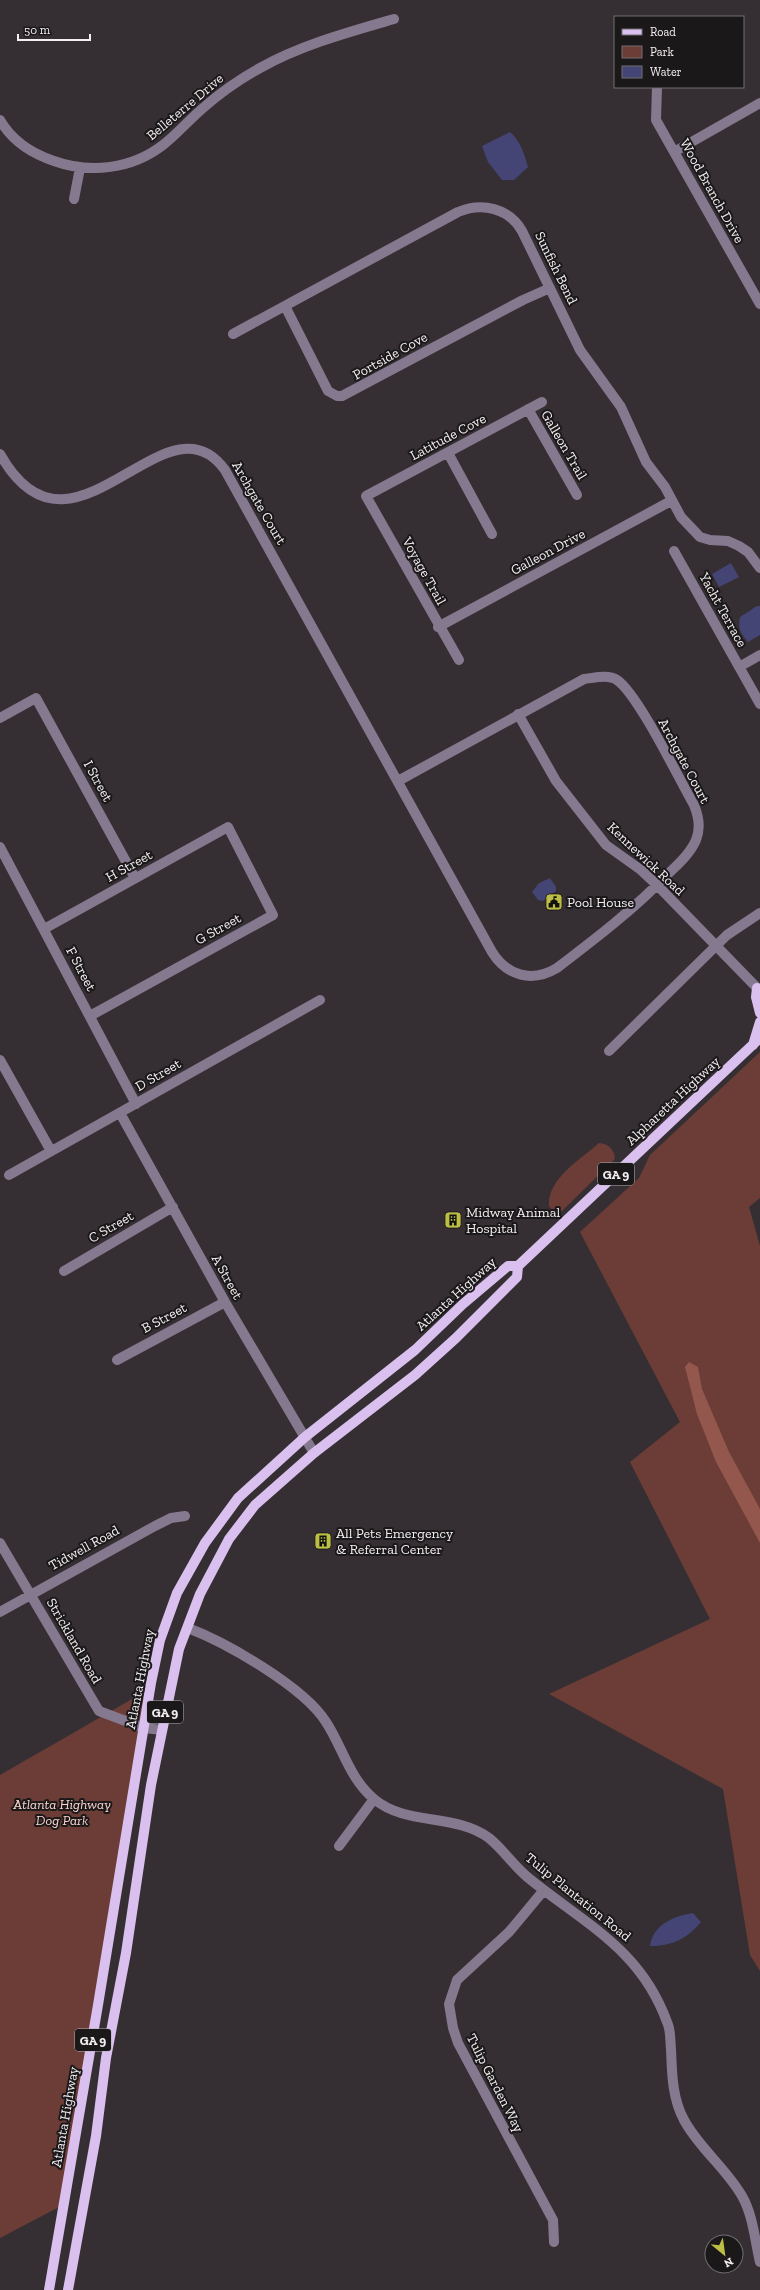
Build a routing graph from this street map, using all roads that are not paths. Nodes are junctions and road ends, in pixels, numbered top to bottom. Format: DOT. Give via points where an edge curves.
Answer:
graph roads {
  1 [pos="394,19"];
  2 [pos="658,88"];
  3 [pos="760,103"];
  4 [pos="0,120"];
  5 [pos="674,152"];
  6 [pos="80,168"];
  7 [pos="74,199"];
  8 [pos="550,288"];
  9 [pos="760,304"];
  10 [pos="285,306"];
  11 [pos="233,334"];
  12 [pos="542,402"];
  13 [pos="528,409"];
  14 [pos="448,453"];
  15 [pos="0,454"];
  16 [pos="577,495"];
  17 [pos="366,496"];
  18 [pos="671,501"];
  19 [pos="492,534"];
  20 [pos="674,551"];
  21 [pos="760,568"];
  22 [pos="438,627"];
  23 [pos="760,655"];
  24 [pos="459,660"];
  25 [pos="739,667"];
  26 [pos="760,704"];
  27 [pos="518,714"];
  28 [pos="0,718"];
  29 [pos="398,781"];
  30 [pos="228,827"];
  31 [pos="0,847"];
  32 [pos="135,878"];
  33 [pos="657,885"];
  34 [pos="760,913"];
  35 [pos="44,929"];
  36 [pos="714,946"];
  37 [pos="758,990"];
  38 [pos="320,1000"];
  39 [pos="760,1013"];
  40 [pos="90,1016"];
  41 [pos="760,1022"];
  42 [pos="757,1042"];
  43 [pos="609,1051"];
  44 [pos="0,1060"];
  45 [pos="136,1104"];
  46 [pos="120,1113"];
  47 [pos="51,1151"];
  48 [pos="9,1175"];
  49 [pos="173,1207"];
  50 [pos="518,1266"];
  51 [pos="64,1271"];
  52 [pos="225,1302"];
  53 [pos="117,1360"];
  54 [pos="305,1437"];
  55 [pos="314,1453"];
  56 [pos="185,1516"];
  57 [pos="0,1543"];
  58 [pos="30,1594"];
  59 [pos="0,1612"];
  60 [pos="188,1628"];
  61 [pos="144,1728"];
  62 [pos="162,1730"];
  63 [pos="374,1799"];
  64 [pos="339,1846"];
  65 [pos="544,1890"];
  66 [pos="554,2242"];
  67 [pos="760,2262"];
  68 [pos="49,2290"];
  69 [pos="68,2290"];
  1 -- 6 [label="street, Belleterre Drive" via="316,44 261,67 219,95 173,137 150,154 108,168"];
  2 -- 5 [label="street, Wood Branch Drive" via="656,120"];
  3 -- 5 [label="street"];
  4 -- 6 [label="street, Belleterre Drive" via="15,139 38,156"];
  5 -- 9 [label="street, Wood Branch Drive"];
  6 -- 7 [label="street"];
  8 -- 10 [label="street, Sunfish Bend" via="514,220 496,209 477,207 458,212"];
  8 -- 10 [label="street, Portside Cove" via="342,396 328,391"];
  8 -- 18 [label="street, Sunfish Bend" via="580,350 621,407 646,462 665,487"];
  10 -- 11 [label="street, Sunfish Bend"];
  12 -- 13 [label="street, Latitude Cove"];
  13 -- 14 [label="street, Latitude Cove"];
  13 -- 16 [label="street, Galleon Trail"];
  14 -- 17 [label="street, Latitude Cove"];
  14 -- 19 [label="street"];
  15 -- 29 [label="street, Archgate Court" via="14,476 26,487 40,494 61,499 85,496 176,449 196,448 215,458 229,476"];
  17 -- 22 [label="street, Voyage Trail"];
  18 -- 21 [label="street, Sunfish Bend" via="696,534 705,539 728,541 740,546 752,556"];
  18 -- 22 [label="street, Galleon Drive"];
  20 -- 25 [label="street, Yacht Terrace"];
  22 -- 24 [label="street, Voyage Trail"];
  23 -- 25 [label="street"];
  25 -- 26 [label="street, Yacht Terrace"];
  27 -- 29 [label="street, Archgate Court"];
  27 -- 33 [label="street, Kennewick Road" via="556,781 606,845"];
  27 -- 33 [label="street, Archgate Court" via="584,680 602,676 617,680 636,702 694,805 698,821 698,833 691,849"];
  28 -- 32 [label="street, I Street" via="36,698"];
  29 -- 33 [label="street, Archgate Court" via="492,952 500,963 517,974 534,977 557,968 619,920"];
  30 -- 32 [label="street, H Street"];
  30 -- 40 [label="street, G Street" via="273,915"];
  31 -- 35 [label="street, F Street"];
  32 -- 35 [label="street, H Street"];
  33 -- 36 [label="street, Kennewick Road"];
  34 -- 36 [label="street"];
  35 -- 40 [label="street, F Street"];
  36 -- 37 [label="street, Kennewick Road"];
  36 -- 43 [label="street"];
  37 -- 39 [label="main road" via="756,997"];
  38 -- 45 [label="street, D Street"];
  40 -- 45 [label="street, F Street"];
  41 -- 42 [label="main road"];
  42 -- 50 [label="main road, Alpharetta Highway / GA 9"];
  44 -- 47 [label="street"];
  45 -- 46 [label="street, D Street"];
  46 -- 47 [label="street, D Street"];
  46 -- 49 [label="street, A Street"];
  47 -- 48 [label="street, D Street"];
  49 -- 51 [label="street, C Street"];
  49 -- 52 [label="street, A Street"];
  50 -- 54 [label="main road, Atlanta Highway / GA 9" via="508,1266 415,1350"];
  50 -- 55 [label="main road, Atlanta Highway / GA 9" via="517,1277 456,1338 415,1375"];
  52 -- 53 [label="street, B Street"];
  52 -- 54 [label="street, A Street"];
  54 -- 55 [label="street, A Street"];
  54 -- 61 [label="main road, Atlanta Highway / GA 9" via="238,1498 205,1543 183,1581 160,1640"];
  55 -- 60 [label="main road, Atlanta Highway / GA 9" via="275,1486 236,1527 210,1573"];
  56 -- 58 [label="street, Tidwell Road" via="172,1518 154,1526"];
  57 -- 58 [label="street, Strickland Road"];
  58 -- 59 [label="street, Tidwell Road"];
  58 -- 61 [label="street, Strickland Road" via="99,1712"];
  60 -- 62 [label="main road, Atlanta Highway / GA 9" via="179,1649"];
  60 -- 63 [label="street, Tulip Plantation Road" via="228,1646 305,1697 327,1724 351,1772"];
  61 -- 62 [label="street, Strickland Road"];
  61 -- 68 [label="main road, Atlanta Highway / GA 9"];
  62 -- 69 [label="main road, Atlanta Highway / GA 9"];
  63 -- 64 [label="street"];
  63 -- 65 [label="street, Tulip Plantation Road" via="401,1813 456,1823 488,1838 529,1879"];
  65 -- 66 [label="street, Tulip Garden Way" via="509,1932 457,1980 449,2004 452,2028 458,2043 553,2220"];
  65 -- 67 [label="street, Tulip Plantation Road" via="608,1938 632,1960 650,1984 661,2003 669,2026 674,2097 684,2120 730,2177 743,2198"];
}
